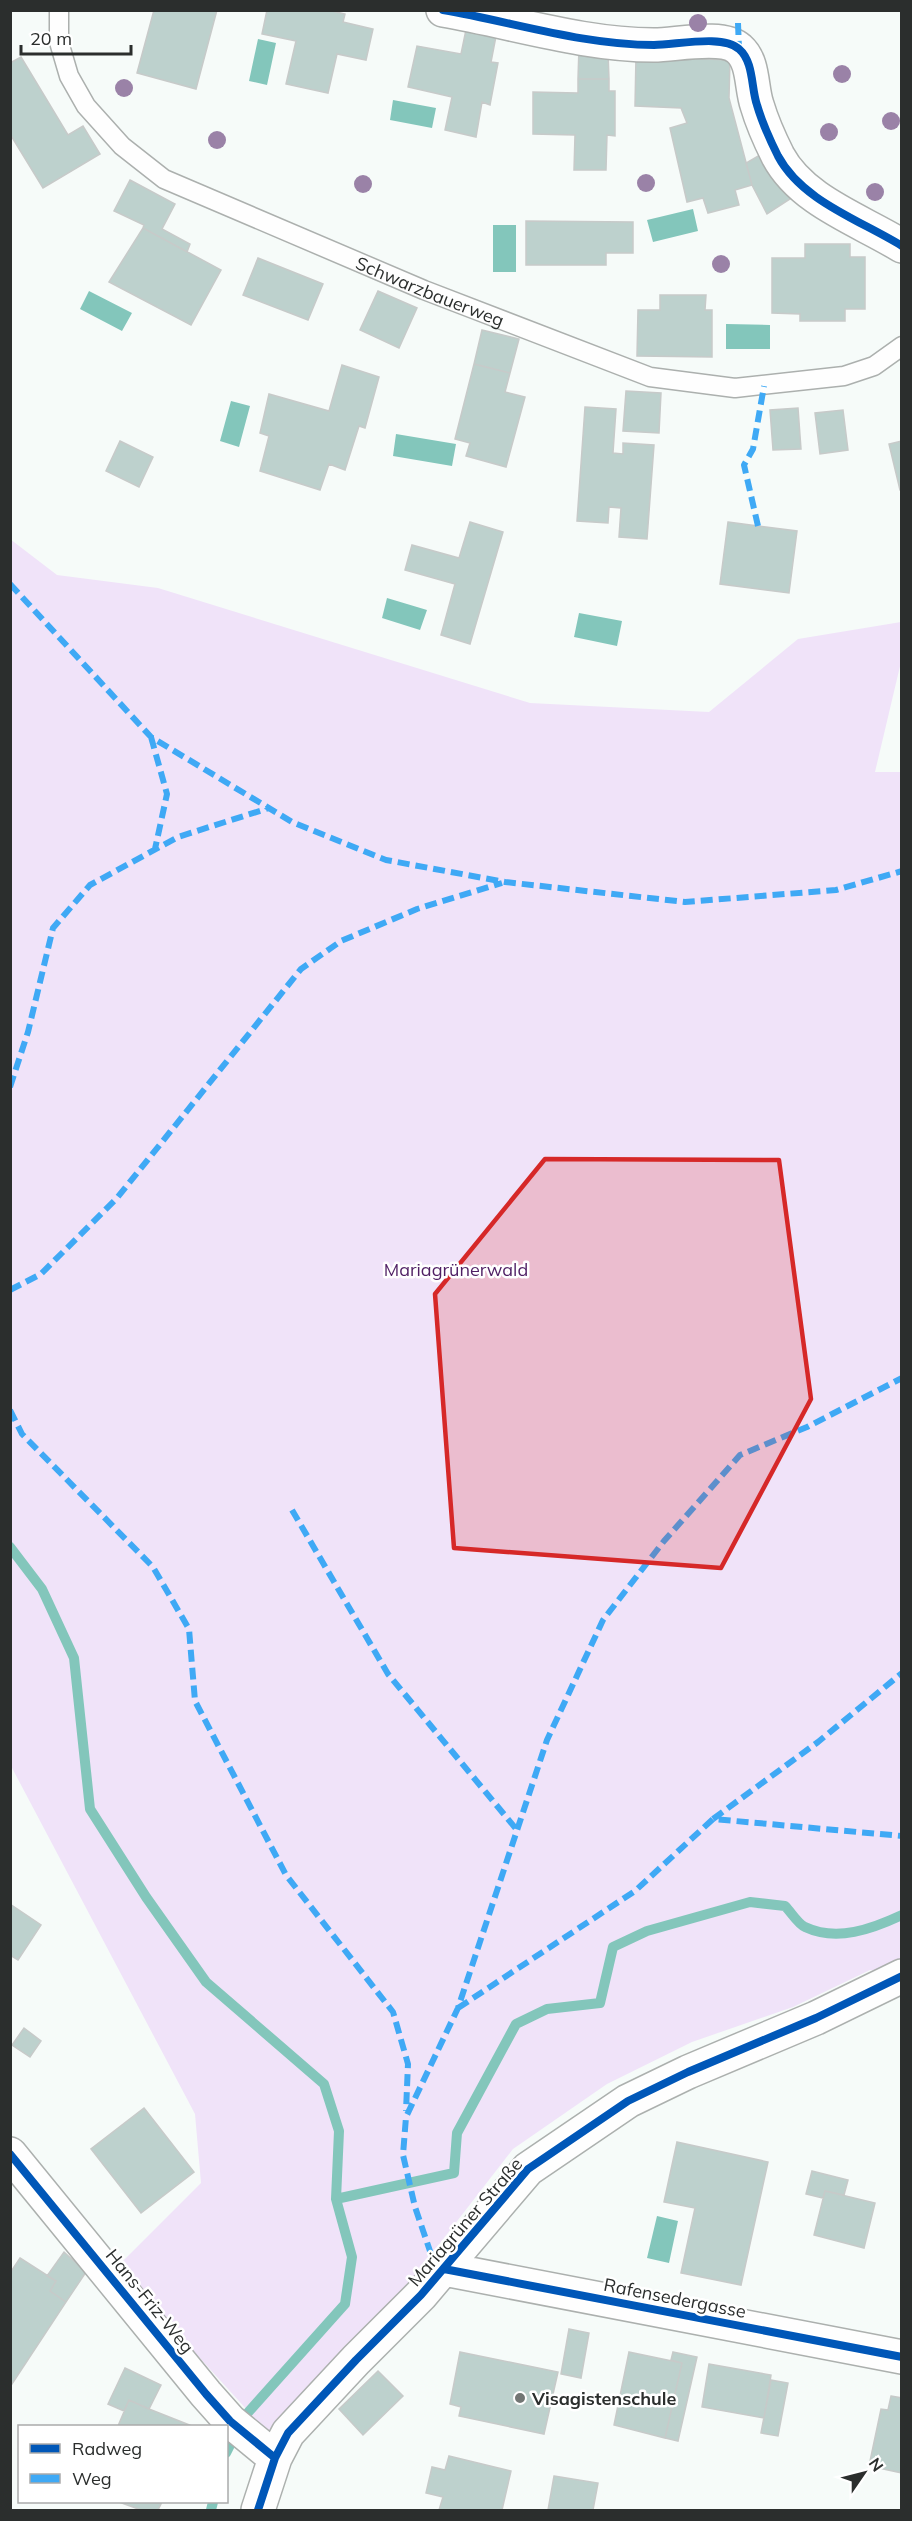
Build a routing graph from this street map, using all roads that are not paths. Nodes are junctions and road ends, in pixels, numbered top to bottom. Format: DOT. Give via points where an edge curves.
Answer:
graph roads {
  1 [pos="59,10"];
  2 [pos="443,10"];
  3 [pos="488,14"];
  4 [pos="902,246"];
  5 [pos="902,346"];
  6 [pos="897,1983"];
  7 [pos="10,2154"];
  8 [pos="444,2269"];
  9 [pos="902,2357"];
  10 [pos="253,2440"];
  11 [pos="258,2511"];
  1 -- 5 [label="lane, Schwarzbauerweg" via="59,42 86,106 122,146 164,179 424,290 650,377 735,388 844,376 874,366"];
  2 -- 3 [label="street"];
  3 -- 4 [label="street" via="589,41 654,45 722,41 739,49 749,66 756,104 779,157 807,192"];
  6 -- 8 [label="street, Mariagrüner Straße" via="648,2091 582,2130 528,2169"];
  7 -- 10 [label="street, Hans-Friz-Weg"];
  8 -- 9 [label="street, Rafensedergasse"];
  8 -- 10 [label="street, Mariagrüner Straße" via="288,2433"];
  10 -- 11 [label="street, Mariagrüner Straße"];
}
